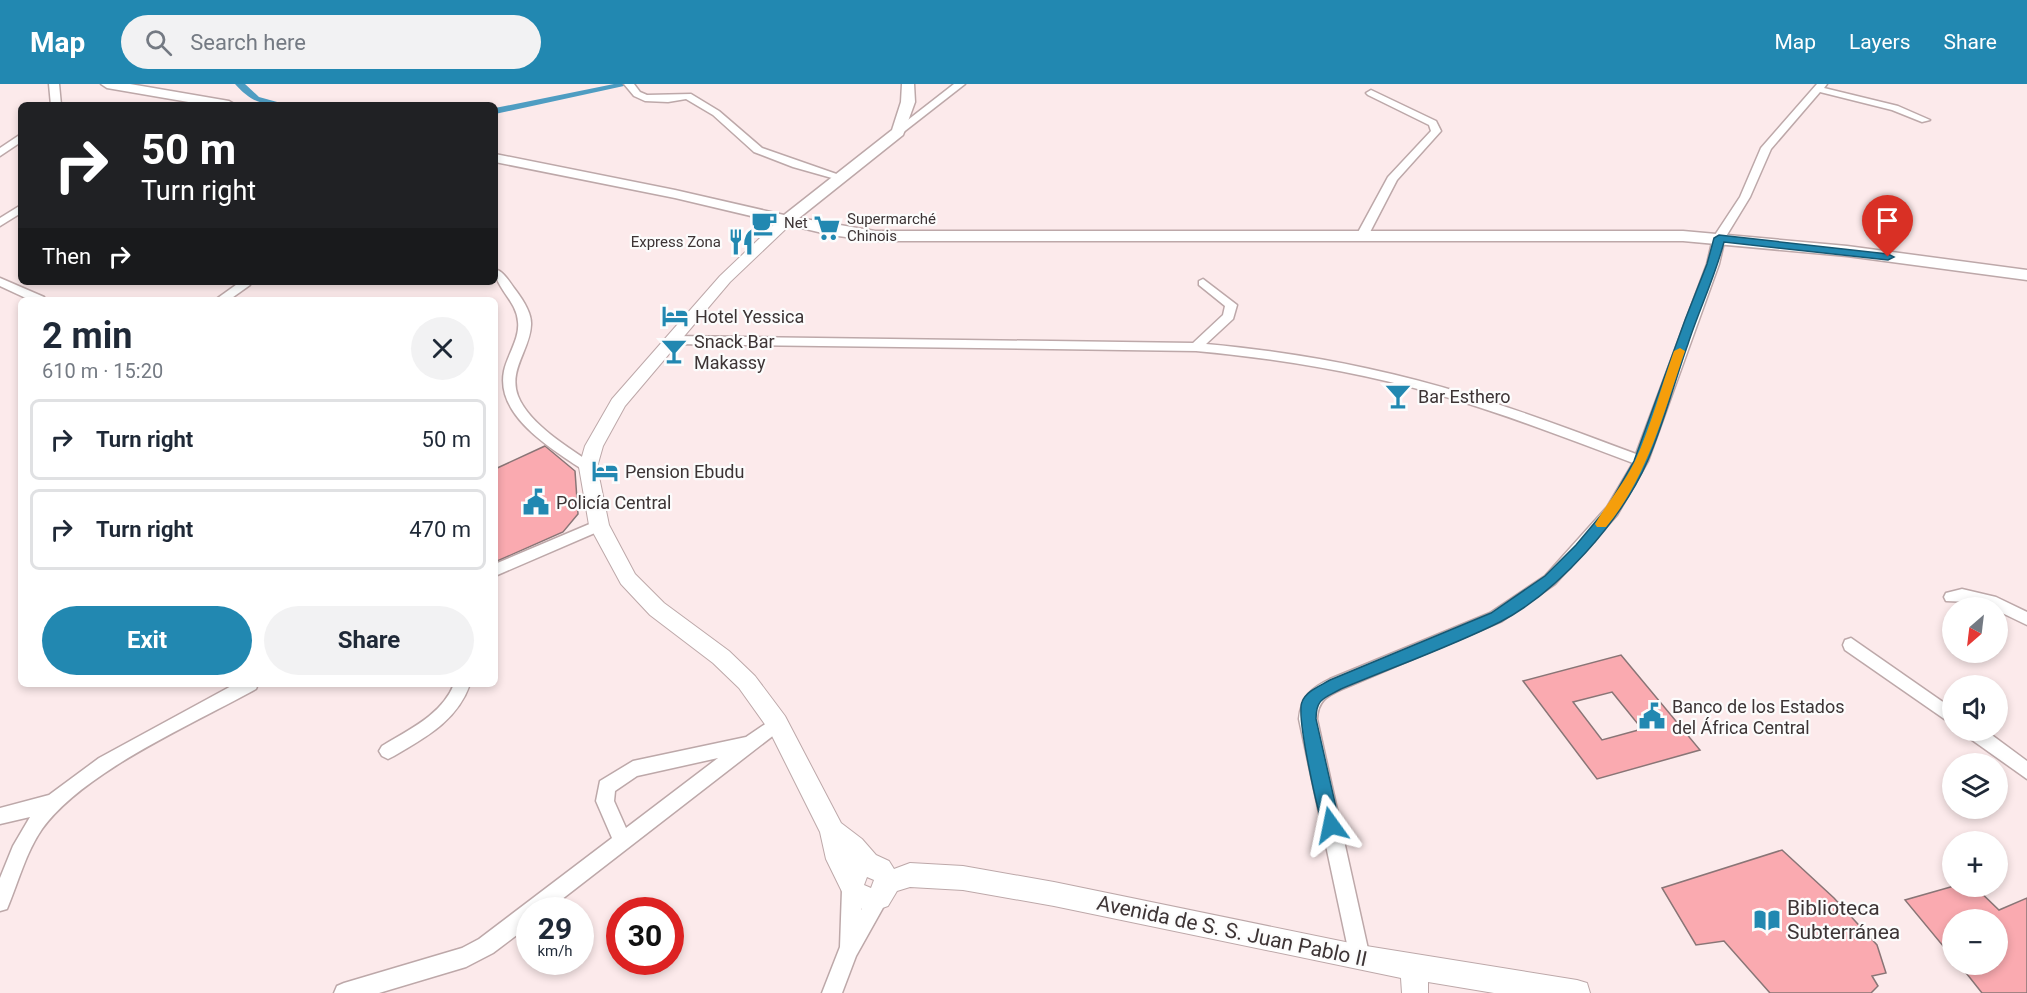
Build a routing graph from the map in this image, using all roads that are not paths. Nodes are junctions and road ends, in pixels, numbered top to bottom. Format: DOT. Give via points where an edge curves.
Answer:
graph roads {
  1 [pos="54,84"];
  2 [pos="107,84"];
  3 [pos="908,84"];
  4 [pos="960,84"];
  5 [pos="631,86"];
  6 [pos="1820,86"];
  7 [pos="1371,93"];
  8 [pos="56,102"];
  9 [pos="212,102"];
  10 [pos="1925,120"];
  11 [pos="898,132"];
  12 [pos="18,139"];
  13 [pos="0,153"];
  14 [pos="498,159"];
  15 [pos="843,178"];
  16 [pos="18,210"];
  17 [pos="787,220"];
  18 [pos="0,223"];
  19 [pos="1362,236"];
  20 [pos="1719,238"];
  21 [pos="498,275"];
  22 [pos="2027,275"];
  23 [pos="0,282"];
  24 [pos="1203,283"];
  25 [pos="244,285"];
  26 [pos="33,297"];
  27 [pos="225,297"];
  28 [pos="673,340"];
  29 [pos="1196,347"];
  30 [pos="1641,461"];
  31 [pos="588,467"];
  32 [pos="599,525"];
  33 [pos="511,563"];
  34 [pos="498,569"];
  35 [pos="498,575"];
  36 [pos="1952,597"];
  37 [pos="1978,597"];
  38 [pos="2008,610"];
  39 [pos="2027,619"];
  40 [pos="1851,645"];
  41 [pos="244,687"];
  42 [pos="461,687"];
  43 [pos="1942,710"];
  44 [pos="777,723"];
  45 [pos="1986,741"];
  46 [pos="751,743"];
  47 [pos="388,751"];
  48 [pos="2027,771"];
  49 [pos="54,802"];
  50 [pos="0,816"];
  51 [pos="832,831"];
  52 [pos="622,843"];
  53 [pos="878,882"];
  54 [pos="852,887"];
  55 [pos="551,897"];
  56 [pos="0,902"];
  57 [pos="516,923"];
  58 [pos="848,951"];
  59 [pos="1360,958"];
  60 [pos="1414,966"];
  61 [pos="344,993"];
  62 [pos="832,993"];
  63 [pos="1415,993"];
  64 [pos="1577,993"];
  1 -- 8 [label="street"];
  2 -- 9 [label="main road"];
  3 -- 11 [label="main road" via="908,102"];
  4 -- 11 [label="street"];
  5 -- 15 [label="street" via="645,98 688,96 728,122 731,129 758,150"];
  6 -- 10 [label="street"];
  6 -- 20 [label="street" via="1767,148 1745,196"];
  7 -- 19 [label="street" via="1436,126 1432,137 1392,179"];
  11 -- 15 [label="main road"];
  12 -- 13 [label="street"];
  14 -- 17 [label="main road"];
  15 -- 17 [label="main road"];
  16 -- 18 [label="street"];
  17 -- 19 [label="main road" via="831,230 903,238"];
  17 -- 28 [label="street" via="725,279"];
  19 -- 20 [label="main road"];
  20 -- 22 [label="main road"];
  20 -- 30 [label="street"];
  21 -- 31 [label="street" via="524,316 509,386 515,403 524,416"];
  23 -- 26 [label="street"];
  24 -- 29 [label="street" via="1231,304 1231,310"];
  25 -- 27 [label="street"];
  28 -- 29 [label="street"];
  28 -- 31 [label="street" via="618,403 594,446"];
  29 -- 30 [label="street" via="1324,364 1434,389"];
  30 -- 59 [label="street" via="1612,511 1542,586 1496,617 1336,684 1308,704 1308,719"];
  31 -- 32 [label="street"];
  32 -- 33 [label="street"];
  32 -- 44 [label="street" via="628,579 657,609 741,676"];
  33 -- 34 [label="street"];
  33 -- 35 [label="street"];
  36 -- 37 [label="street"];
  38 -- 39 [label="street"];
  40 -- 43 [label="street"];
  41 -- 49 [label="street" via="105,763"];
  42 -- 47 [label="street" via="434,722"];
  44 -- 46 [label="street"];
  44 -- 51 [label="street"];
  45 -- 48 [label="street"];
  46 -- 52 [label="street"];
  46 -- 52 [label="street" via="633,769 606,787 605,801"];
  49 -- 50 [label="street"];
  49 -- 56 [label="street" via="35,824"];
  51 -- 53 [label="street" via="853,847"];
  51 -- 54 [label="street" via="838,859"];
  52 -- 55 [label="street"];
  53 -- 54 [label="street" via="858,870"];
  53 -- 58 [label="street"];
  53 -- 59 [label="street, Avenida de S. S. Juan Pablo II" via="910,875 963,878"];
  54 -- 58 [label="street"];
  57 -- 61 [label="street" via="466,957"];
  58 -- 62 [label="street"];
  59 -- 60 [label="street, Avenida de S. S. Juan Pablo II"];
  60 -- 63 [label="street"];
  60 -- 64 [label="street, Avenida de S. S. Juan Pablo II"];
}
